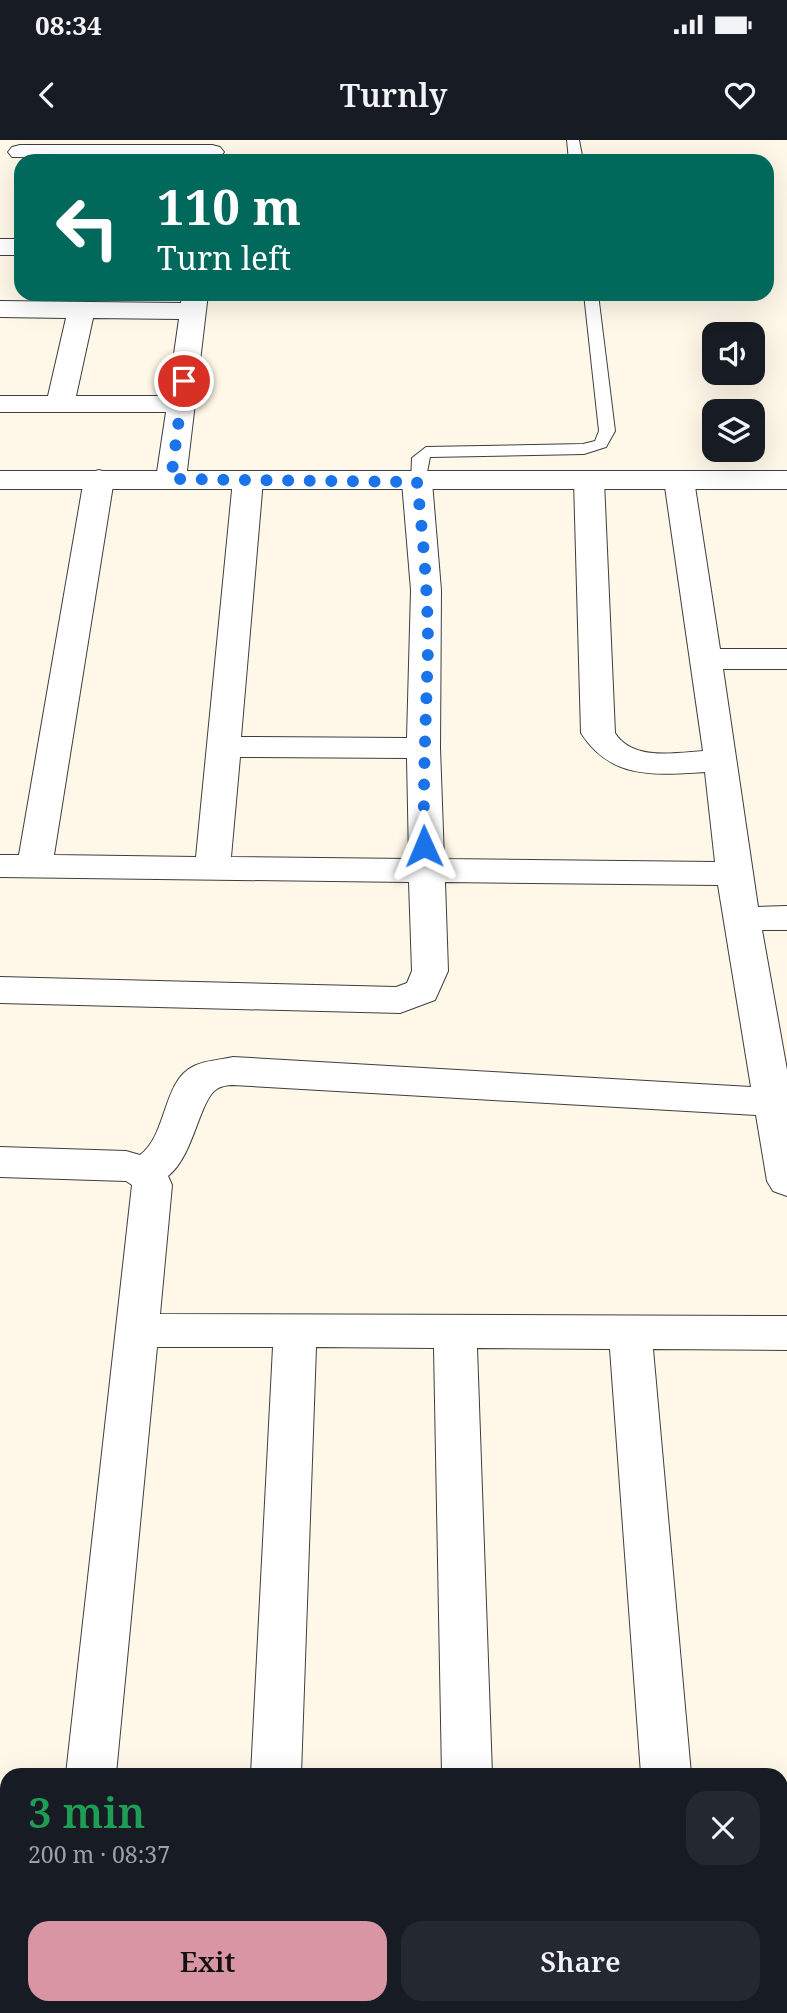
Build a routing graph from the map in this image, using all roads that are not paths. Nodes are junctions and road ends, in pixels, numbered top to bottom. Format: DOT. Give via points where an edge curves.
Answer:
graph roads {
  1 [pos="212,151"];
  2 [pos="20,152"];
  3 [pos="592,301"];
  4 [pos="194,302"];
  5 [pos="0,309"];
  6 [pos="81,310"];
  7 [pos="0,404"];
  8 [pos="60,404"];
  9 [pos="181,404"];
  10 [pos="171,479"];
  11 [pos="0,480"];
  12 [pos="99,480"];
  13 [pos="248,480"];
  14 [pos="679,480"];
  15 [pos="787,480"];
  16 [pos="589,481"];
  17 [pos="417,482"];
  18 [pos="706,659"];
  19 [pos="787,659"];
  20 [pos="224,747"];
  21 [pos="423,748"];
  22 [pos="721,761"];
  23 [pos="0,866"];
  24 [pos="35,866"];
  25 [pos="213,868"];
  26 [pos="424,870"];
  27 [pos="734,874"];
  28 [pos="787,918"];
  29 [pos="742,919"];
  30 [pos="0,990"];
  31 [pos="774,1028"];
  32 [pos="773,1102"];
  33 [pos="0,1162"];
  34 [pos="146,1172"];
  35 [pos="787,1181"];
  36 [pos="139,1330"];
  37 [pos="295,1331"];
  38 [pos="630,1333"];
  39 [pos="787,1333"];
  40 [pos="454,1334"];
  41 [pos="92,1768"];
  42 [pos="276,1768"];
  43 [pos="467,1768"];
  44 [pos="666,1768"];
  1 -- 2 [label="street"];
  3 -- 17 [label="lane" via="607,431 601,444 584,449 426,452 420,458"];
  4 -- 6 [label="street"];
  4 -- 9 [label="street"];
  5 -- 6 [label="street"];
  6 -- 8 [label="street"];
  7 -- 8 [label="street"];
  8 -- 9 [label="street"];
  9 -- 10 [label="street"];
  10 -- 12 [label="street"];
  10 -- 13 [label="street"];
  11 -- 12 [label="street"];
  12 -- 24 [label="street"];
  13 -- 17 [label="street"];
  13 -- 20 [label="street"];
  14 -- 15 [label="street"];
  14 -- 16 [label="street"];
  14 -- 18 [label="street"];
  16 -- 17 [label="street"];
  16 -- 22 [label="street" via="598,733 603,746 615,757 636,762"];
  17 -- 21 [label="street" via="426,590"];
  18 -- 19 [label="street"];
  18 -- 22 [label="street"];
  20 -- 21 [label="street"];
  20 -- 25 [label="street"];
  21 -- 26 [label="street"];
  22 -- 27 [label="street"];
  23 -- 24 [label="street"];
  24 -- 25 [label="street"];
  25 -- 26 [label="street"];
  26 -- 27 [label="street"];
  26 -- 30 [label="street" via="430,971 422,990 400,1000"];
  27 -- 29 [label="street"];
  28 -- 29 [label="street"];
  29 -- 31 [label="street"];
  31 -- 32 [label="street"];
  32 -- 34 [label="street" via="233,1072 206,1076 194,1088 171,1145"];
  32 -- 35 [label="street"];
  33 -- 34 [label="street" via="126,1166"];
  34 -- 36 [label="street" via="152,1185"];
  36 -- 37 [label="street"];
  36 -- 41 [label="street"];
  37 -- 40 [label="street"];
  37 -- 42 [label="street"];
  38 -- 39 [label="street"];
  38 -- 40 [label="street"];
  38 -- 44 [label="street"];
  40 -- 43 [label="street"];
}
